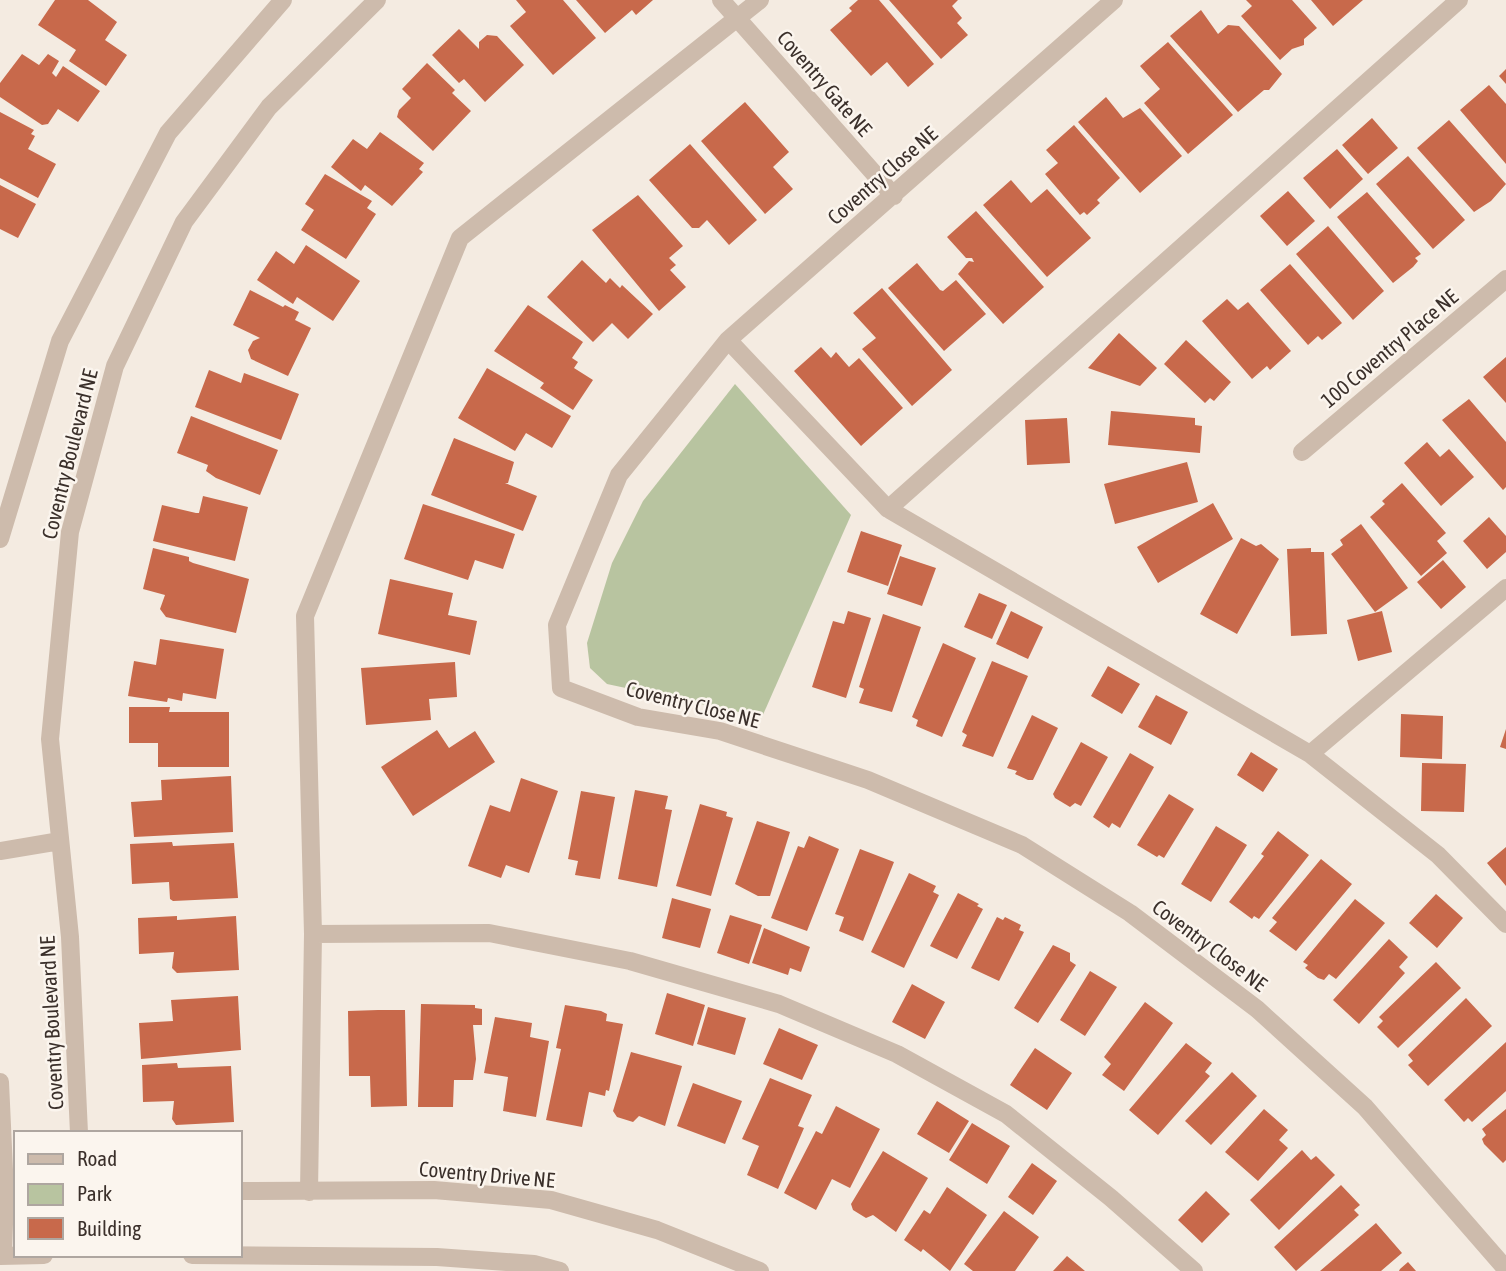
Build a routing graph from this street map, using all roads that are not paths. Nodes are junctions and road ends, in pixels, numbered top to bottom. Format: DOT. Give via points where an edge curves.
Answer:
graph roads {
  1 [pos="283,0"];
  2 [pos="377,0"];
  3 [pos="721,0"];
  4 [pos="760,0"];
  5 [pos="1114,0"];
  6 [pos="1459,0"];
  7 [pos="738,19"];
  8 [pos="894,196"];
  9 [pos="1506,279"];
  10 [pos="728,340"];
  11 [pos="1302,452"];
  12 [pos="888,509"];
  13 [pos="0,539"];
  14 [pos="1506,588"];
  15 [pos="1310,754"];
  16 [pos="60,841"];
  17 [pos="0,851"];
  18 [pos="1506,924"];
  19 [pos="313,934"];
  20 [pos="0,1082"];
  21 [pos="79,1131"];
  22 [pos="242,1191"];
  23 [pos="7,1192"];
  24 [pos="309,1192"];
  25 [pos="242,1255"];
  26 [pos="2,1256"];
  27 [pos="1506,1269"];
  28 [pos="560,1271"];
  29 [pos="760,1271"];
  30 [pos="1194,1271"];
  1 -- 13 [label="street, Coventry Boulevard NE" via="168,133 60,341"];
  2 -- 16 [label="street, Coventry Boulevard NE" via="270,107 184,222 115,366 70,532 50,739"];
  3 -- 7 [label="street, Coventry Gate NE"];
  4 -- 7 [label="street"];
  5 -- 8 [label="street, Coventry Close NE"];
  6 -- 12 [label="street"];
  7 -- 8 [label="street, Coventry Gate NE"];
  7 -- 19 [label="street" via="460,238 305,615"];
  8 -- 10 [label="street, Coventry Close NE"];
  9 -- 11 [label="street, 100 Coventry Place NE"];
  10 -- 12 [label="street"];
  10 -- 27 [label="street, Coventry Close NE" via="619,475 557,625 561,688 638,717 720,731 868,780 1033,852 1130,913 1257,1009 1365,1107"];
  12 -- 15 [label="street"];
  14 -- 15 [label="street"];
  15 -- 18 [label="street" via="1438,855"];
  16 -- 17 [label="street"];
  16 -- 21 [label="street, Coventry Boulevard NE" via="70,937"];
  19 -- 24 [label="street"];
  19 -- 30 [label="street" via="488,933 630,961 779,1004 897,1054 1006,1114"];
  20 -- 23 [label="street"];
  22 -- 24 [label="street, Coventry Drive NE"];
  23 -- 26 [label="street"];
  24 -- 29 [label="street, Coventry Drive NE" via="434,1190 551,1200 657,1230"];
  25 -- 28 [label="street" via="437,1257 534,1264"];
}
